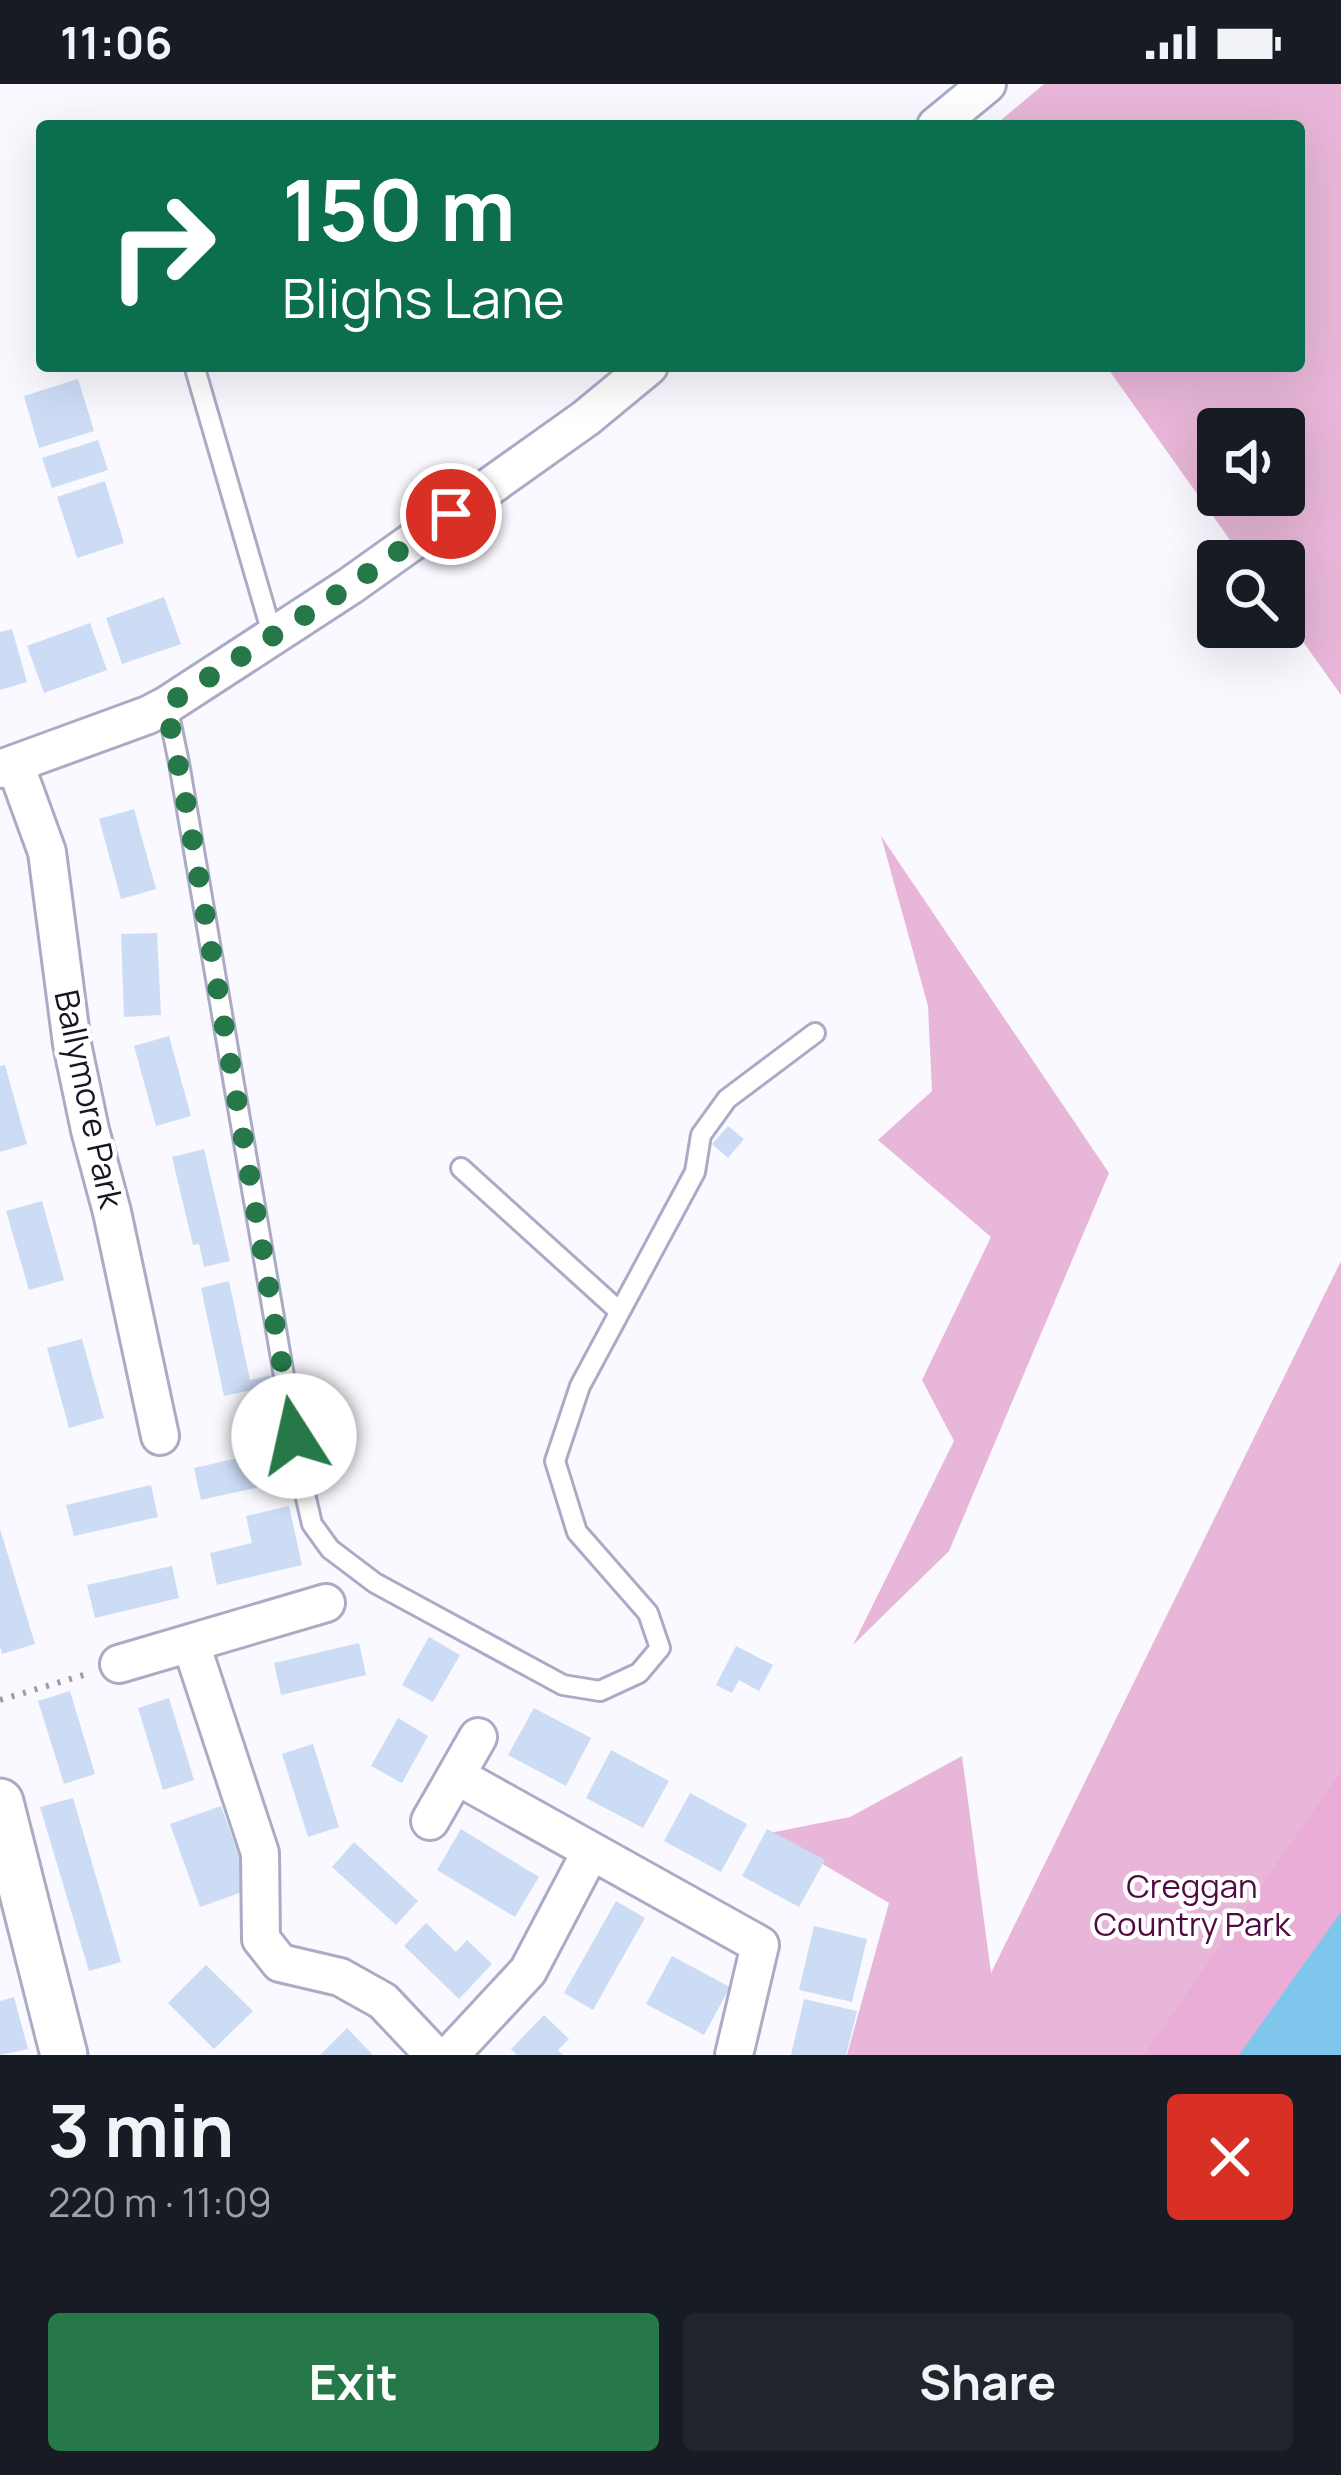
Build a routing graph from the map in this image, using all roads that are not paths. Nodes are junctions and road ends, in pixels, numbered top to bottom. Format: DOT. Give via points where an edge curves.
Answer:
graph roads {
  1 [pos="987,84"];
  2 [pos="943,120"];
  3 [pos="196,372"];
  4 [pos="642,372"];
  5 [pos="273,638"];
  6 [pos="166,705"];
  7 [pos="8,766"];
  8 [pos="815,1033"];
  9 [pos="461,1168"];
  10 [pos="620,1312"];
  11 [pos="160,1436"];
  12 [pos="326,1603"];
  13 [pos="191,1644"];
  14 [pos="119,1664"];
  15 [pos="478,1737"];
  16 [pos="457,1776"];
  17 [pos="0,1802"];
  18 [pos="430,1821"];
  19 [pos="590,1851"];
  20 [pos="64,2055"];
  21 [pos="434,2055"];
  22 [pos="450,2055"];
  23 [pos="734,2055"];
  1 -- 2 [label="street"];
  3 -- 5 [label="lane"];
  4 -- 5 [label="street"];
  5 -- 6 [label="street"];
  6 -- 7 [label="street"];
  6 -- 10 [label="lane" via="312,1524 375,1583 563,1684 600,1691 639,1673 660,1648 648,1613 577,1532 555,1462 580,1386"];
  7 -- 11 [label="street, Ballymore Park" via="47,852 72,1044"];
  8 -- 10 [label="lane" via="727,1099 701,1136 695,1172"];
  9 -- 10 [label="lane"];
  12 -- 13 [label="street"];
  13 -- 14 [label="street"];
  13 -- 21 [label="street" via="260,1852 261,1939 280,1963 340,1977 383,2001"];
  15 -- 16 [label="street"];
  16 -- 18 [label="street"];
  16 -- 19 [label="street"];
  17 -- 20 [label="street"];
  19 -- 22 [label="street" via="528,1971"];
  19 -- 23 [label="street" via="760,1945"];
}
